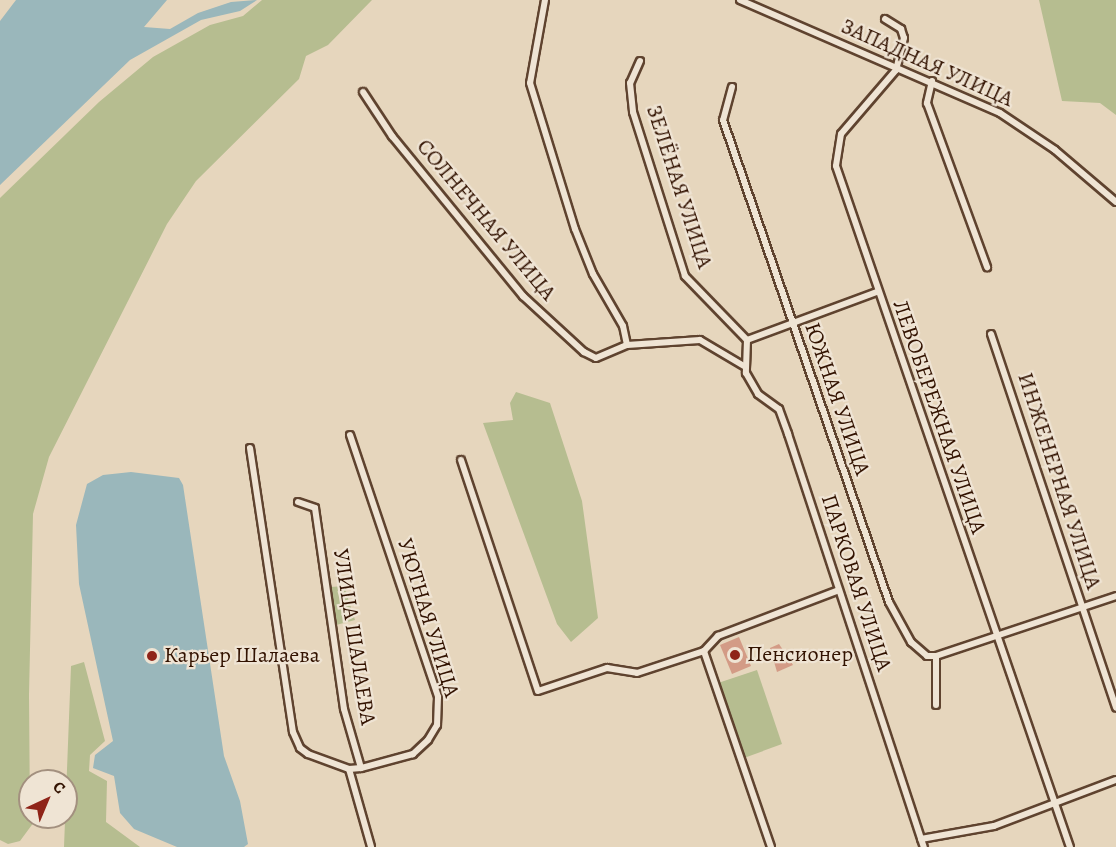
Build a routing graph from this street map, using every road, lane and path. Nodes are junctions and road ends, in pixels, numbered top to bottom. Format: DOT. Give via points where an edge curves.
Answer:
graph roads {
  1 [pos="545,0"];
  2 [pos="740,0"];
  3 [pos="885,19"];
  4 [pos="640,61"];
  5 [pos="896,70"];
  6 [pos="932,81"];
  7 [pos="732,87"];
  8 [pos="363,92"];
  9 [pos="1116,202"];
  10 [pos="987,267"];
  11 [pos="877,292"];
  12 [pos="791,321"];
  13 [pos="991,334"];
  14 [pos="747,339"];
  15 [pos="627,345"];
  16 [pos="744,366"];
  17 [pos="350,435"];
  18 [pos="250,448"];
  19 [pos="461,460"];
  20 [pos="298,502"];
  21 [pos="839,590"];
  22 [pos="1116,596"];
  23 [pos="1082,606"];
  24 [pos="994,634"];
  25 [pos="704,651"];
  26 [pos="936,656"];
  27 [pos="936,705"];
  28 [pos="1116,708"];
  29 [pos="361,768"];
  30 [pos="349,769"];
  31 [pos="1116,780"];
  32 [pos="1057,801"];
  33 [pos="921,839"];
  34 [pos="371,847"];
  35 [pos="771,847"];
  36 [pos="924,847"];
  37 [pos="1070,847"];
  1 -- 15 [label="street" via="530,83 575,229 593,274 623,326"];
  2 -- 5 [label="street, ЗАПАДНАЯ УЛИЦА"];
  3 -- 5 [label="street, ЛЕВОБЕРЕЖНАЯ УЛИЦА" via="901,29 904,38"];
  4 -- 14 [label="street, ЗЕЛЁНАЯ УЛИЦА" via="630,83 633,111 685,276"];
  5 -- 6 [label="street, ЗАПАДНАЯ УЛИЦА"];
  5 -- 11 [label="street, ЛЕВОБЕРЕЖНАЯ УЛИЦА" via="850,120 837,150 842,190"];
  6 -- 9 [label="street, ЗАПАДНАЯ УЛИЦА" via="1027,130"];
  6 -- 10 [label="street" via="927,103"];
  7 -- 12 [label="street, ЮЖНАЯ УЛИЦА" via="723,120"];
  8 -- 15 [label="street, СОЛНЕЧНАЯ УЛИЦА" via="392,136 523,296 596,358"];
  11 -- 12 [label="street"];
  11 -- 24 [label="street, ЛЕВОБЕРЕЖНАЯ УЛИЦА"];
  12 -- 14 [label="street"];
  12 -- 26 [label="street, ЮЖНАЯ УЛИЦА" via="889,602 911,642 920,652"];
  13 -- 23 [label="street, ИНЖЕНЕРНАЯ УЛИЦА"];
  14 -- 16 [label="street"];
  15 -- 16 [label="street" via="700,340"];
  16 -- 21 [label="street, ПАРКОВАЯ УЛИЦА" via="758,394 779,409"];
  17 -- 29 [label="street, УЮТНАЯ УЛИЦА" via="438,697 437,725 413,754"];
  18 -- 30 [label="street" via="293,732 300,748 308,754"];
  19 -- 25 [label="street" via="538,691 607,668 637,673"];
  20 -- 29 [label="street, УЛИЦА ШАЛАЕВА" via="315,508 344,709"];
  21 -- 25 [label="street" via="718,636"];
  21 -- 33 [label="street, ПАРКОВАЯ УЛИЦА"];
  22 -- 23 [label="street"];
  23 -- 24 [label="street"];
  23 -- 28 [label="street, ИНЖЕНЕРНАЯ УЛИЦА"];
  24 -- 26 [label="street"];
  24 -- 32 [label="street, ЛЕВОБЕРЕЖНАЯ УЛИЦА"];
  25 -- 35 [label="street"];
  26 -- 27 [label="street"];
  29 -- 30 [label="street"];
  30 -- 34 [label="street"];
  31 -- 32 [label="street"];
  32 -- 33 [label="street" via="994,826"];
  32 -- 37 [label="street, ЛЕВОБЕРЕЖНАЯ УЛИЦА"];
  33 -- 36 [label="street, ПАРКОВАЯ УЛИЦА"];
}
